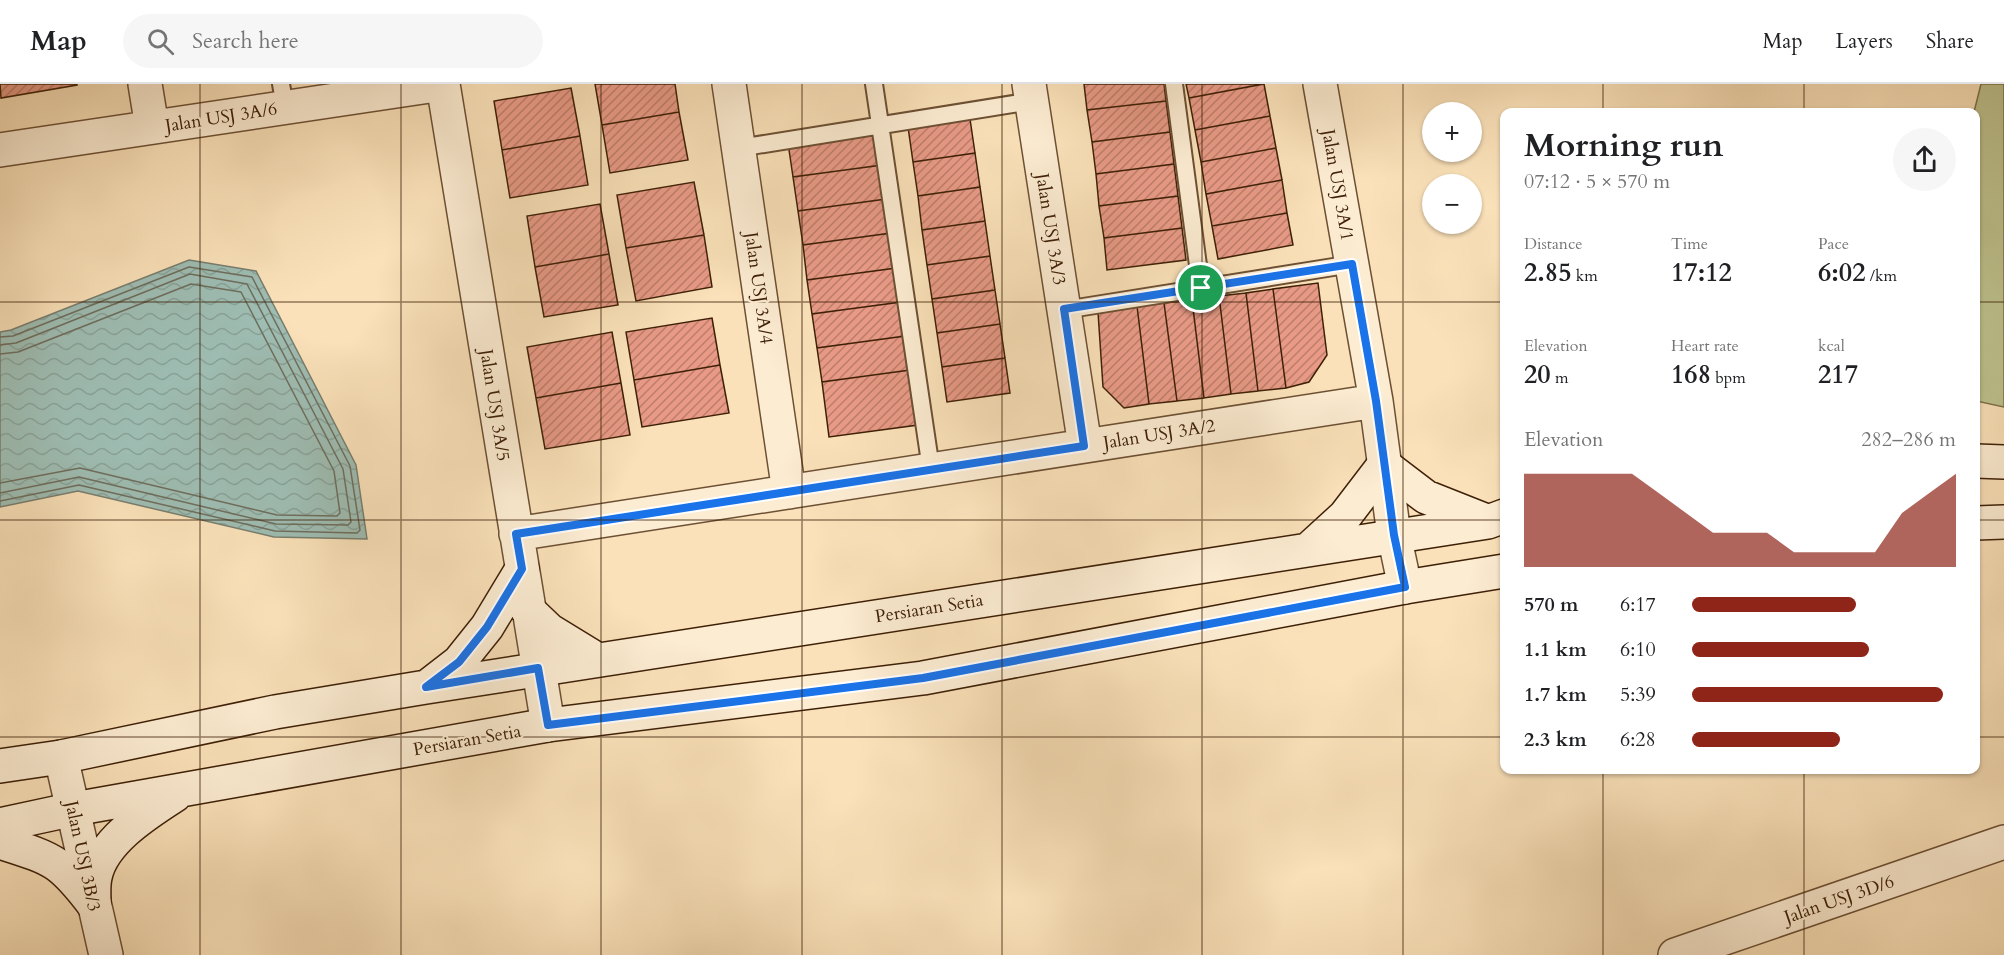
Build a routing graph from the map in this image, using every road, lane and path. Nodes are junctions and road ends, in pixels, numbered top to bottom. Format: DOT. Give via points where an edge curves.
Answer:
graph roads {
  1 [pos="145,84"];
  2 [pos="442,84"];
  3 [pos="729,84"];
  4 [pos="874,84"];
  5 [pos="1174,84"];
  6 [pos="1320,84"];
  7 [pos="1030,93"];
  8 [pos="283,96"];
  9 [pos="880,125"];
  10 [pos="152,128"];
  11 [pos="739,148"];
  12 [pos="0,150"];
  13 [pos="1352,264"];
  14 [pos="1201,288"];
  15 [pos="1064,309"];
  16 [pos="1376,401"];
  17 [pos="1084,446"];
  18 [pos="1980,461"];
  19 [pos="2004,462"];
  20 [pos="1384,465"];
  21 [pos="931,469"];
  22 [pos="789,492"];
  23 [pos="1496,519"];
  24 [pos="2004,522"];
  25 [pos="1980,523"];
  26 [pos="516,534"];
  27 [pos="1394,535"];
  28 [pos="1310,548"];
  29 [pos="522,569"];
  30 [pos="1500,572"];
  31 [pos="1405,587"];
  32 [pos="527,609"];
  33 [pos="597,660"];
  34 [pos="538,668"];
  35 [pos="426,687"];
  36 [pos="548,725"];
  37 [pos="61,758"];
  38 [pos="0,766"];
  39 [pos="182,790"];
  40 [pos="74,809"];
  41 [pos="0,825"];
  42 [pos="0,842"];
  43 [pos="2004,842"];
  44 [pos="94,905"];
  45 [pos="106,955"];
  46 [pos="1675,955"];
  1 -- 10 [label="street"];
  2 -- 8 [label="street, Jalan USJ 3A/6"];
  2 -- 26 [label="street, Jalan USJ 3A/5"];
  3 -- 11 [label="street, Jalan USJ 3A/4"];
  4 -- 9 [label="lane"];
  5 -- 14 [label="lane"];
  6 -- 13 [label="street, Jalan USJ 3A/1"];
  7 -- 9 [label="lane"];
  7 -- 15 [label="street, Jalan USJ 3A/3"];
  8 -- 10 [label="street, Jalan USJ 3A/6"];
  9 -- 11 [label="lane"];
  9 -- 21 [label="lane"];
  10 -- 12 [label="street, Jalan USJ 3A/6"];
  11 -- 22 [label="street, Jalan USJ 3A/4"];
  13 -- 14 [label="lane"];
  13 -- 16 [label="street, Jalan USJ 3A/1"];
  14 -- 15 [label="lane"];
  15 -- 17 [label="street, Jalan USJ 3A/3"];
  16 -- 17 [label="street, Jalan USJ 3A/2"];
  16 -- 20 [label="street, Jalan USJ 3A/1"];
  17 -- 21 [label="street, Jalan USJ 3A/2"];
  18 -- 19 [label="street"];
  20 -- 23 [label="street" via="1426,496"];
  20 -- 27 [label="street, Jalan USJ 3A/1"];
  20 -- 28 [label="street" via="1345,516"];
  21 -- 22 [label="street, Jalan USJ 3A/2"];
  22 -- 26 [label="street, Jalan USJ 3A/2"];
  23 -- 27 [label="street, Persiaran Setia"];
  24 -- 25 [label="street"];
  26 -- 29 [label="street, Jalan USJ 3A/5"];
  27 -- 28 [label="street, Persiaran Setia"];
  27 -- 31 [label="street, Jalan USJ 3A/1"];
  28 -- 33 [label="street, Persiaran Setia"];
  29 -- 32 [label="street, Jalan USJ 3A/5"];
  29 -- 35 [label="street" via="487,627 459,662"];
  30 -- 31 [label="street, Persiaran Setia"];
  31 -- 36 [label="street, Persiaran Setia" via="923,678"];
  32 -- 33 [label="street" via="549,630"];
  32 -- 34 [label="street, Jalan USJ 3A/5"];
  33 -- 34 [label="street, Persiaran Setia"];
  34 -- 35 [label="street, Persiaran Setia"];
  34 -- 36 [label="street, Jalan USJ 3A/5"];
  35 -- 37 [label="street, Persiaran Setia" via="275,712"];
  36 -- 39 [label="street, Persiaran Setia"];
  37 -- 38 [label="street, Persiaran Setia"];
  37 -- 40 [label="street, Jalan USJ 3B/3"];
  39 -- 40 [label="street, Persiaran Setia"];
  39 -- 44 [label="street" via="152,810 105,855 95,876"];
  40 -- 41 [label="street, Persiaran Setia"];
  40 -- 44 [label="street, Jalan USJ 3B/3"];
  42 -- 44 [label="street" via="53,860 70,874"];
  43 -- 46 [label="street, Jalan USJ 3D/6"];
  44 -- 45 [label="street, Jalan USJ 3B/3"];
}
